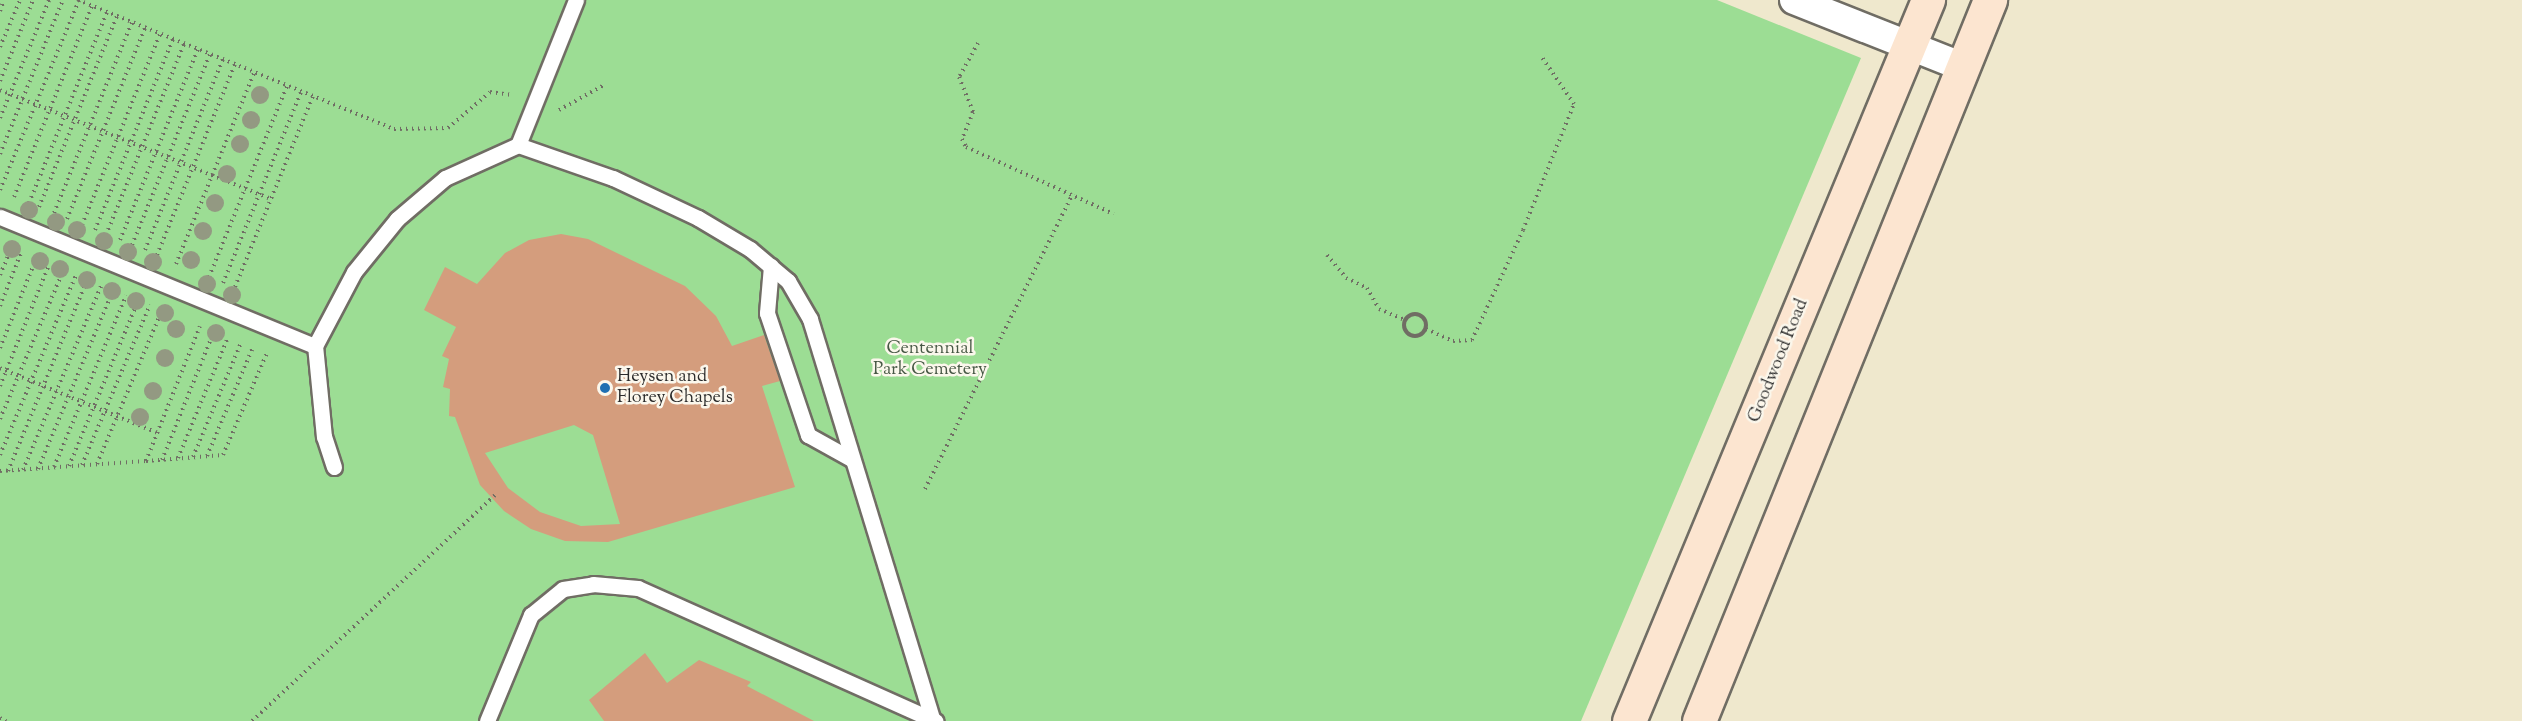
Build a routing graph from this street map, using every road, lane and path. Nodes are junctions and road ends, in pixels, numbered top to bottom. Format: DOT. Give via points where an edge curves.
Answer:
graph roads {
  1 [pos="4,0"];
  2 [pos="20,0"];
  3 [pos="33,0"];
  4 [pos="49,0"];
  5 [pos="63,0"];
  6 [pos="78,0"];
  7 [pos="576,0"];
  8 [pos="1794,0"];
  9 [pos="1928,0"];
  10 [pos="1990,0"];
  11 [pos="92,6"];
  12 [pos="0,11"];
  13 [pos="108,12"];
  14 [pos="117,16"];
  15 [pos="132,22"];
  16 [pos="146,28"];
  17 [pos="160,34"];
  18 [pos="173,39"];
  19 [pos="978,43"];
  20 [pos="184,44"];
  21 [pos="1909,46"];
  22 [pos="0,47"];
  23 [pos="198,49"];
  24 [pos="210,54"];
  25 [pos="1541,56"];
  26 [pos="223,59"];
  27 [pos="235,64"];
  28 [pos="1962,67"];
  29 [pos="254,73"];
  30 [pos="0,81"];
  31 [pos="604,85"];
  32 [pos="287,86"];
  33 [pos="0,90"];
  34 [pos="302,92"];
  35 [pos="10,94"];
  36 [pos="313,96"];
  37 [pos="22,99"];
  38 [pos="36,104"];
  39 [pos="531,108"];
  40 [pos="50,110"];
  41 [pos="65,116"];
  42 [pos="0,118"];
  43 [pos="75,120"];
  44 [pos="90,126"];
  45 [pos="103,131"];
  46 [pos="118,137"];
  47 [pos="130,142"];
  48 [pos="518,145"];
  49 [pos="142,147"];
  50 [pos="155,153"];
  51 [pos="0,154"];
  52 [pos="168,158"];
  53 [pos="181,162"];
  54 [pos="193,167"];
  55 [pos="212,175"];
  56 [pos="245,188"];
  57 [pos="0,190"];
  58 [pos="260,194"];
  59 [pos="1073,194"];
  60 [pos="271,199"];
  61 [pos="1114,214"];
  62 [pos="3,218"];
  63 [pos="25,227"];
  64 [pos="52,238"];
  65 [pos="1327,255"];
  66 [pos="771,266"];
  67 [pos="127,269"];
  68 [pos="0,306"];
  69 [pos="233,312"];
  70 [pos="1405,320"];
  71 [pos="1426,329"];
  72 [pos="315,346"];
  73 [pos="0,348"];
  74 [pos="0,368"];
  75 [pos="6,370"];
  76 [pos="18,376"];
  77 [pos="31,381"];
  78 [pos="0,386"];
  79 [pos="43,386"];
  80 [pos="55,391"];
  81 [pos="69,396"];
  82 [pos="82,402"];
  83 [pos="94,406"];
  84 [pos="105,411"];
  85 [pos="117,417"];
  86 [pos="0,419"];
  87 [pos="158,433"];
  88 [pos="0,455"];
  89 [pos="207,456"];
  90 [pos="178,458"];
  91 [pos="193,458"];
  92 [pos="146,460"];
  93 [pos="162,460"];
  94 [pos="853,460"];
  95 [pos="97,464"];
  96 [pos="82,465"];
  97 [pos="69,466"];
  98 [pos="54,467"];
  99 [pos="334,467"];
  100 [pos="38,469"];
  101 [pos="22,470"];
  102 [pos="0,471"];
  103 [pos="8,471"];
  104 [pos="925,489"];
  105 [pos="496,494"];
  106 [pos="0,718"];
  107 [pos="934,720"];
  108 [pos="6,721"];
  109 [pos="252,721"];
  110 [pos="487,721"];
  111 [pos="1629,721"];
  112 [pos="1699,721"];
  1 -- 12 [label="path"];
  2 -- 22 [label="path"];
  3 -- 30 [label="path"];
  4 -- 35 [label="path"];
  5 -- 37 [label="path"];
  6 -- 11 [label="path"];
  6 -- 38 [label="path"];
  7 -- 39 [label="lane"];
  8 -- 21 [label="street"];
  9 -- 21 [label="main road, Goodwood Road"];
  10 -- 28 [label="main road"];
  11 -- 13 [label="path"];
  11 -- 40 [label="path"];
  13 -- 14 [label="path"];
  13 -- 41 [label="path"];
  14 -- 15 [label="path"];
  14 -- 43 [label="path"];
  15 -- 16 [label="path"];
  15 -- 44 [label="path"];
  16 -- 17 [label="path"];
  16 -- 45 [label="path"];
  17 -- 18 [label="path"];
  17 -- 46 [label="path"];
  18 -- 20 [label="path"];
  18 -- 47 [label="path"];
  19 -- 59 [label="path" via="959,77 973,112 962,139 966,147"];
  20 -- 23 [label="path"];
  20 -- 49 [label="path"];
  21 -- 28 [label="street"];
  21 -- 111 [label="main road, Goodwood Road"];
  23 -- 24 [label="path"];
  23 -- 50 [label="path"];
  24 -- 26 [label="path"];
  24 -- 52 [label="path"];
  25 -- 71 [label="path" via="1574,104 1523,230 1472,340 1453,341"];
  26 -- 27 [label="path"];
  26 -- 53 [label="path"];
  27 -- 29 [label="path"];
  27 -- 54 [label="path"];
  28 -- 112 [label="main road"];
  29 -- 32 [label="path"];
  29 -- 55 [label="path"];
  31 -- 39 [label="path" via="570,108"];
  32 -- 34 [label="path"];
  32 -- 56 [label="path"];
  33 -- 35 [label="path"];
  34 -- 36 [label="path"];
  34 -- 58 [label="path"];
  35 -- 37 [label="path"];
  35 -- 42 [label="path"];
  36 -- 39 [label="path" via="393,129 423,131 448,128 490,92 514,95"];
  36 -- 60 [label="path"];
  37 -- 38 [label="path"];
  37 -- 51 [label="path"];
  38 -- 40 [label="path"];
  38 -- 57 [label="path"];
  39 -- 48 [label="lane"];
  40 -- 41 [label="path"];
  40 -- 62 [label="path"];
  41 -- 43 [label="path"];
  41 -- 63 [label="path"];
  43 -- 44 [label="path"];
  43 -- 63 [label="path"];
  44 -- 45 [label="path"];
  44 -- 64 [label="path"];
  45 -- 46 [label="path"];
  45 -- 64 [label="path"];
  46 -- 47 [label="path"];
  46 -- 67 [label="path"];
  47 -- 49 [label="path"];
  47 -- 67 [label="path"];
  48 -- 66 [label="lane" via="613,178 698,218"];
  48 -- 72 [label="lane" via="445,178 397,219 354,272"];
  49 -- 50 [label="path"];
  49 -- 67 [label="path"];
  50 -- 52 [label="path"];
  50 -- 67 [label="path"];
  52 -- 53 [label="path"];
  52 -- 67 [label="path"];
  53 -- 54 [label="path"];
  53 -- 67 [label="path"];
  54 -- 55 [label="path"];
  54 -- 67 [label="path"];
  55 -- 56 [label="path"];
  55 -- 67 [label="path"];
  56 -- 58 [label="path"];
  56 -- 69 [label="path"];
  58 -- 60 [label="path"];
  58 -- 69 [label="path"];
  59 -- 61 [label="path"];
  59 -- 104 [label="path"];
  60 -- 69 [label="path"];
  62 -- 63 [label="lane"];
  63 -- 64 [label="lane"];
  63 -- 68 [label="path"];
  64 -- 67 [label="lane"];
  64 -- 73 [label="path"];
  64 -- 75 [label="path"];
  65 -- 70 [label="path" via="1346,278 1366,288 1379,309"];
  66 -- 94 [label="lane" via="788,281 810,319"];
  66 -- 94 [label="lane" via="767,313 808,435"];
  67 -- 69 [label="lane"];
  67 -- 76 [label="path"];
  67 -- 77 [label="path"];
  67 -- 79 [label="path"];
  67 -- 80 [label="path"];
  67 -- 81 [label="path"];
  67 -- 82 [label="path"];
  67 -- 83 [label="path"];
  67 -- 84 [label="path"];
  67 -- 85 [label="path"];
  69 -- 72 [label="lane"];
  69 -- 87 [label="path"];
  69 -- 89 [label="path"];
  69 -- 89 [label="path" via="223,455"];
  69 -- 90 [label="path"];
  69 -- 91 [label="path"];
  69 -- 93 [label="path"];
  70 -- 71 [label="path" via="1418,314"];
  70 -- 71 [label="path" via="1411,336"];
  72 -- 99 [label="lane" via="321,419"];
  74 -- 75 [label="path"];
  75 -- 76 [label="path"];
  75 -- 78 [label="path"];
  76 -- 77 [label="path"];
  76 -- 86 [label="path"];
  77 -- 79 [label="path"];
  77 -- 88 [label="path"];
  79 -- 80 [label="path"];
  79 -- 103 [label="path"];
  80 -- 81 [label="path"];
  80 -- 101 [label="path"];
  81 -- 82 [label="path"];
  81 -- 100 [label="path"];
  82 -- 83 [label="path"];
  82 -- 98 [label="path"];
  83 -- 84 [label="path"];
  83 -- 97 [label="path"];
  84 -- 85 [label="path"];
  84 -- 96 [label="path"];
  85 -- 87 [label="path"];
  85 -- 95 [label="path"];
  87 -- 92 [label="path"];
  89 -- 91 [label="path"];
  90 -- 91 [label="path"];
  90 -- 93 [label="path"];
  92 -- 93 [label="path"];
  92 -- 95 [label="path"];
  94 -- 107 [label="lane"];
  95 -- 96 [label="path"];
  96 -- 97 [label="path"];
  97 -- 98 [label="path"];
  98 -- 100 [label="path"];
  100 -- 101 [label="path"];
  101 -- 103 [label="path"];
  102 -- 103 [label="path"];
  105 -- 109 [label="path"];
  106 -- 108 [label="path"];
  107 -- 110 [label="lane" via="638,588 593,584 563,589 531,615"];
}
